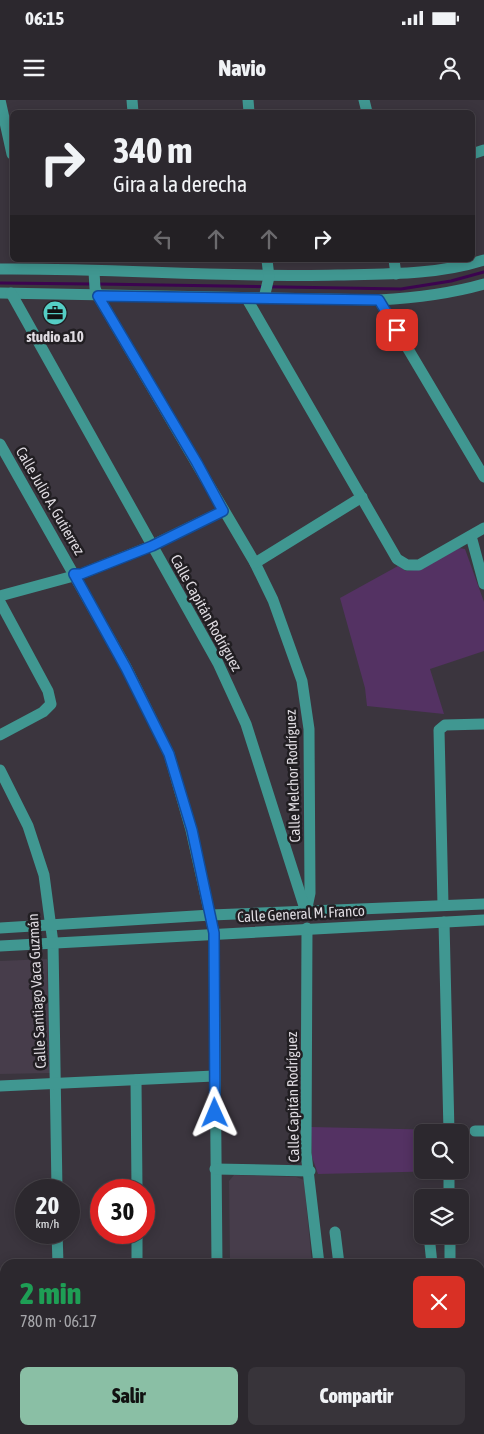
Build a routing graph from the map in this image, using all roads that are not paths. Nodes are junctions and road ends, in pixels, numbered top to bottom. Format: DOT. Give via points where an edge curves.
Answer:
graph roads {
  1 [pos="0,100"];
  2 [pos="10,145"];
  3 [pos="484,260"];
  4 [pos="144,262"];
  5 [pos="267,262"];
  6 [pos="394,262"];
  7 [pos="38,264"];
  8 [pos="0,269"];
  9 [pos="146,273"];
  10 [pos="396,274"];
  11 [pos="95,283"];
  12 [pos="484,284"];
  13 [pos="267,287"];
  14 [pos="6,293"];
  15 [pos="247,298"];
  16 [pos="379,300"];
  17 [pos="0,444"];
  18 [pos="484,476"];
  19 [pos="362,497"];
  20 [pos="223,511"];
  21 [pos="484,528"];
  22 [pos="472,536"];
  23 [pos="152,546"];
  24 [pos="255,563"];
  25 [pos="74,574"];
  26 [pos="484,584"];
  27 [pos="0,596"];
  28 [pos="0,602"];
  29 [pos="484,724"];
  30 [pos="0,736"];
  31 [pos="0,770"];
  32 [pos="484,904"];
  33 [pos="444,905"];
  34 [pos="306,912"];
  35 [pos="211,915"];
  36 [pos="484,920"];
  37 [pos="444,922"];
  38 [pos="50,924"];
  39 [pos="0,928"];
  40 [pos="307,928"];
  41 [pos="214,933"];
  42 [pos="53,943"];
  43 [pos="0,946"];
  44 [pos="214,1076"];
  45 [pos="136,1080"];
  46 [pos="56,1084"];
  47 [pos="0,1086"];
  48 [pos="448,1124"];
  49 [pos="215,1169"];
  50 [pos="310,1171"];
  51 [pos="57,1179"];
  52 [pos="137,1179"];
  53 [pos="335,1232"];
  54 [pos="57,1244"];
  55 [pos="137,1244"];
  56 [pos="430,1244"];
  57 [pos="450,1244"];
  58 [pos="58,1259"];
  59 [pos="137,1259"];
  60 [pos="217,1259"];
  61 [pos="319,1259"];
  62 [pos="338,1259"];
  63 [pos="431,1259"];
  64 [pos="450,1259"];
  1 -- 2 [label="street"];
  3 -- 10 [label="street"];
  4 -- 9 [label="street"];
  5 -- 13 [label="street"];
  6 -- 10 [label="street"];
  7 -- 8 [label="street"];
  7 -- 11 [label="street"];
  9 -- 11 [label="street"];
  9 -- 13 [label="street"];
  10 -- 13 [label="street"];
  11 -- 14 [label="street"];
  11 -- 15 [label="street"];
  11 -- 20 [label="street, Calle Melchor Rodríguez"];
  12 -- 16 [label="street" via="433,295"];
  13 -- 15 [label="street"];
  13 -- 16 [label="street"];
  14 -- 23 [label="street, Calle Capitán Rodríguez"];
  15 -- 19 [label="street"];
  16 -- 18 [label="street"];
  17 -- 25 [label="street, Calle Julio A. Gutierrez"];
  19 -- 22 [label="street" via="397,559 407,566 419,565"];
  19 -- 24 [label="street"];
  20 -- 23 [label="street"];
  20 -- 24 [label="street, Calle Melchor Rodríguez"];
  21 -- 22 [label="street"];
  22 -- 26 [label="street"];
  23 -- 25 [label="street"];
  23 -- 34 [label="street, Calle Capitán Rodríguez" via="218,663 246,724"];
  24 -- 34 [label="street, Calle Melchor Rodríguez" via="273,600 302,682 309,729 310,893"];
  25 -- 27 [label="street"];
  25 -- 35 [label="street, Calle Julio A. Gutierrez" via="169,754 192,830"];
  28 -- 30 [label="street" via="48,691 51,704 43,712"];
  29 -- 33 [label="street" via="446,725 439,730"];
  31 -- 38 [label="street, Calle Santiago Vaca Guzmán" via="28,826 44,875"];
  32 -- 33 [label="street, Calle General M. Franco"];
  33 -- 34 [label="street, Calle General M. Franco"];
  34 -- 35 [label="street, Calle General M. Franco"];
  35 -- 38 [label="street, Calle General M. Franco"];
  35 -- 41 [label="street, Calle Julio A. Gutierrez"];
  36 -- 37 [label="street, Calle General M. Franco"];
  37 -- 40 [label="street, Calle General M. Franco"];
  37 -- 48 [label="street"];
  38 -- 39 [label="street, Calle General M. Franco"];
  38 -- 42 [label="street, Calle Santiago Vaca Guzmán"];
  40 -- 41 [label="street, Calle General M. Franco"];
  40 -- 50 [label="street, Calle Capitán Rodríguez" via="306,1153"];
  41 -- 42 [label="street, Calle General M. Franco"];
  41 -- 44 [label="street, Calle Julio A. Gutierrez"];
  42 -- 43 [label="street, Calle General M. Franco"];
  42 -- 46 [label="street, Calle Santiago Vaca Guzmán"];
  44 -- 45 [label="street"];
  44 -- 49 [label="street, Calle Julio A. Gutierrez"];
  45 -- 46 [label="street"];
  45 -- 52 [label="street"];
  46 -- 47 [label="street"];
  46 -- 51 [label="street, Calle Santiago Vaca Guzmán"];
  49 -- 50 [label="street"];
  49 -- 60 [label="street, Calle Julio A. Gutierrez"];
  50 -- 61 [label="street, Calle Capitán Rodríguez"];
  53 -- 62 [label="street"];
  54 -- 58 [label="street"];
  55 -- 59 [label="street"];
  56 -- 63 [label="street"];
  57 -- 64 [label="street"];
}
